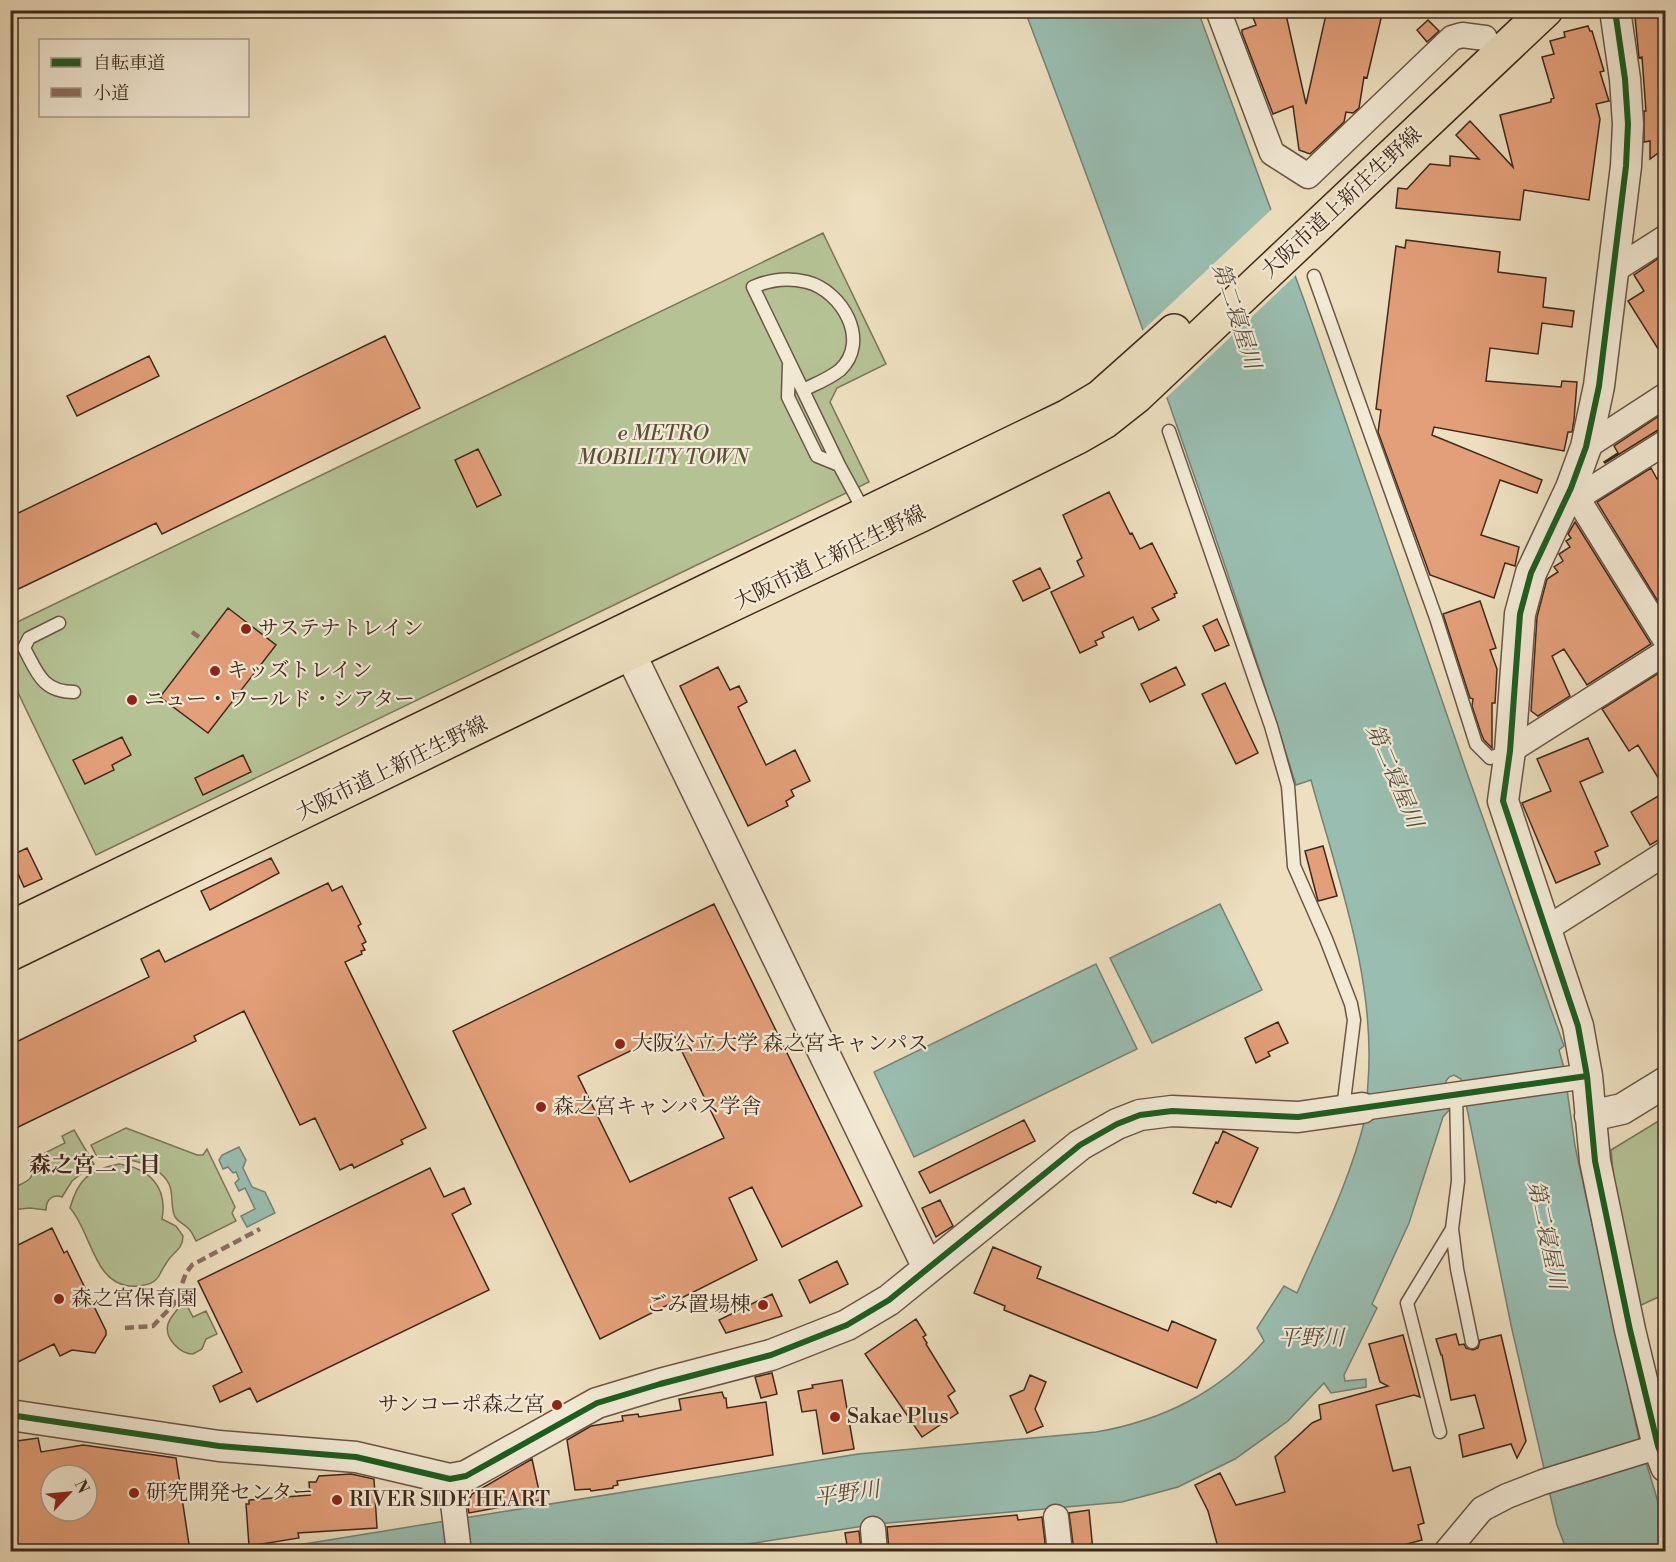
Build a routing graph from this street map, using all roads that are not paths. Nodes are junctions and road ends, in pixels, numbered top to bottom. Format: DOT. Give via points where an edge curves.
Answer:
graph roads {
  1 [pos="1218,10"];
  2 [pos="1513,10"];
  3 [pos="1546,10"];
  4 [pos="1615,10"];
  5 [pos="1485,38"];
  6 [pos="1468,69"];
  7 [pos="1665,237"];
  8 [pos="1613,271"];
  9 [pos="1314,276"];
  10 [pos="789,362"];
  11 [pos="803,390"];
  12 [pos="1665,395"];
  13 [pos="1169,431"];
  14 [pos="1665,442"];
  15 [pos="1586,447"];
  16 [pos="839,465"];
  17 [pos="1574,493"];
  18 [pos="871,525"];
  19 [pos="59,623"];
  20 [pos="1665,641"];
  21 [pos="1665,652"];
  22 [pos="630,653"];
  23 [pos="74,692"];
  24 [pos="1510,751"];
  25 [pos="1665,853"];
  26 [pos="10,928"];
  27 [pos="1546,929"];
  28 [pos="10,954"];
  29 [pos="1579,1077"];
  30 [pos="1665,1082"];
  31 [pos="1455,1094"];
  32 [pos="1352,1109"];
  33 [pos="1590,1116"];
  34 [pos="1452,1229"];
  35 [pos="928,1268"];
  36 [pos="1472,1342"];
  37 [pos="10,1415"];
  38 [pos="1440,1432"];
  39 [pos="1658,1452"];
  40 [pos="450,1479"];
  41 [pos="1056,1517"];
  42 [pos="459,1551"];
  43 [pos="1059,1551"];
  44 [pos="1446,1551"];
  1 -- 5 [label="street" via="1272,153 1308,177 1452,38"];
  2 -- 5 [label="main road, 大阪市道上新庄生野線"];
  3 -- 6 [label="main road, 大阪市道上新庄生野線"];
  4 -- 8 [label="street" via="1628,124"];
  5 -- 6 [label="main road, 大阪市道上新庄生野線"];
  6 -- 18 [label="main road, 大阪市道上新庄生野線" via="1100,397 1073,427"];
  7 -- 8 [label="street"];
  8 -- 15 [label="street" via="1599,386"];
  9 -- 24 [label="lane" via="1436,618 1476,744 1490,758"];
  10 -- 11 [label="lane"];
  10 -- 11 [label="lane" via="753,287 769,280 810,282 836,300 848,315 852,328 849,358 826,379"];
  10 -- 16 [label="lane" via="788,397 817,456"];
  11 -- 16 [label="lane"];
  12 -- 15 [label="street"];
  13 -- 32 [label="lane" via="1280,756 1288,786 1294,866 1351,1004"];
  14 -- 17 [label="street"];
  15 -- 17 [label="street"];
  16 -- 18 [label="lane"];
  17 -- 20 [label="street"];
  17 -- 24 [label="street" via="1531,573 1520,614"];
  18 -- 22 [label="main road, 大阪市道上新庄生野線"];
  18 -- 26 [label="main road, 大阪市道上新庄生野線"];
  19 -- 23 [label="lane" via="29,638 24,648 50,688"];
  21 -- 24 [label="street"];
  22 -- 28 [label="main road, 大阪市道上新庄生野線"];
  22 -- 35 [label="street"];
  24 -- 27 [label="street" via="1503,801"];
  25 -- 27 [label="street"];
  27 -- 29 [label="street" via="1578,1026"];
  29 -- 31 [label="street"];
  29 -- 33 [label="street"];
  30 -- 33 [label="street" via="1622,1109"];
  31 -- 32 [label="street"];
  31 -- 34 [label="lane" via="1458,1181"];
  32 -- 35 [label="street" via="1298,1116 1172,1111 1140,1114 1080,1145"];
  33 -- 39 [label="street" via="1600,1184"];
  34 -- 36 [label="lane" via="1456,1269"];
  34 -- 38 [label="lane" via="1407,1303"];
  35 -- 40 [label="street" via="889,1300 838,1329 771,1356 597,1404 481,1470"];
  37 -- 40 [label="street" via="219,1446 356,1457"];
  39 -- 44 [label="street" via="1543,1482 1507,1496 1482,1509"];
  40 -- 42 [label="street"];
  41 -- 43 [label="street"];
}
